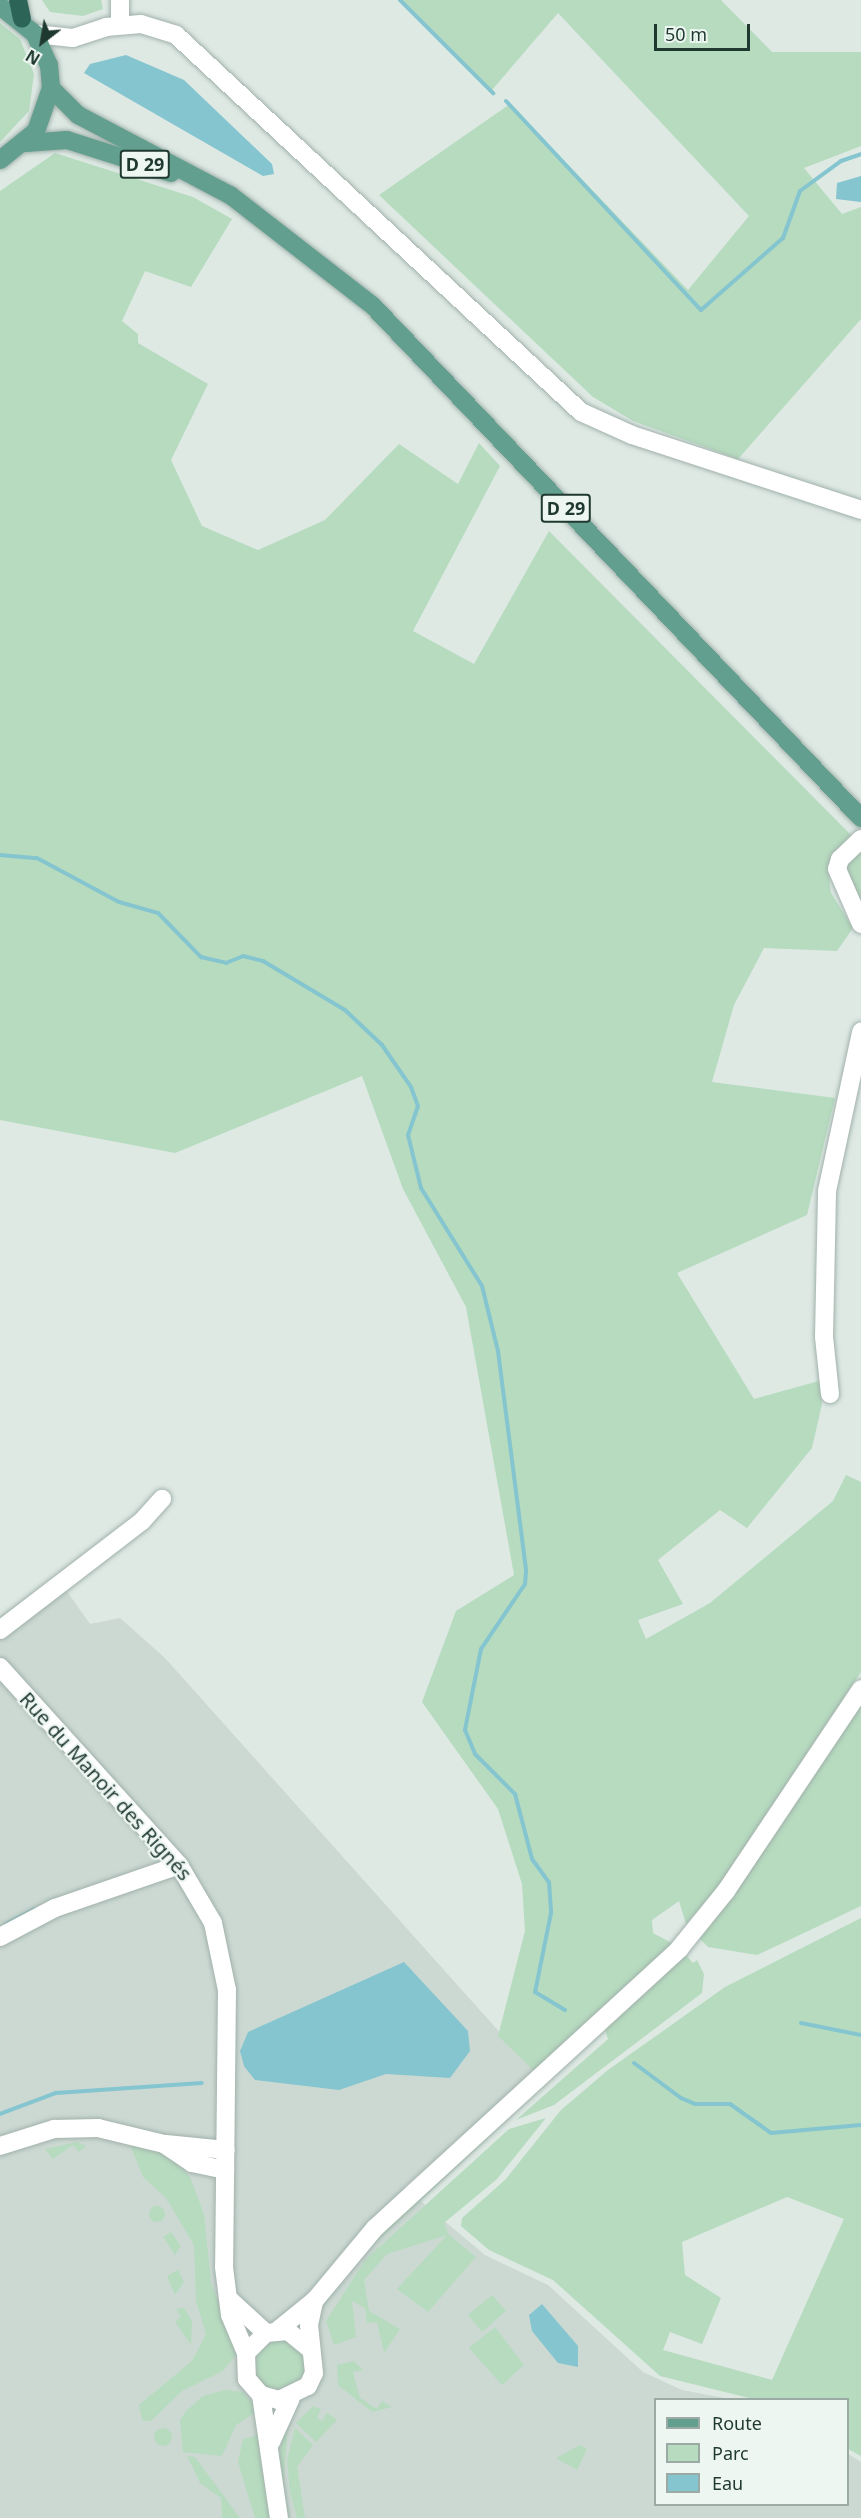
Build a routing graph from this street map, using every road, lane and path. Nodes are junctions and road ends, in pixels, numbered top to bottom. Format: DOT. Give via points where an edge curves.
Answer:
graph roads {
  1 [pos="18,0"];
  2 [pos="120,0"];
  3 [pos="0,6"];
  4 [pos="22,19"];
  5 [pos="120,24"];
  6 [pos="35,34"];
  7 [pos="73,38"];
  8 [pos="49,65"];
  9 [pos="51,88"];
  10 [pos="26,143"];
  11 [pos="0,160"];
  12 [pos="257,215"];
  13 [pos="861,510"];
  14 [pos="861,818"];
  15 [pos="861,839"];
  16 [pos="861,924"];
  17 [pos="861,1032"];
  18 [pos="830,1394"];
  19 [pos="162,1499"];
  20 [pos="0,1630"];
  21 [pos="0,1667"];
  22 [pos="861,1689"];
  23 [pos="179,1865"];
  24 [pos="0,1936"];
  25 [pos="164,2144"];
  26 [pos="0,2146"];
  27 [pos="226,2150"];
  28 [pos="225,2170"];
  29 [pos="229,2299"];
  30 [pos="315,2300"];
  31 [pos="272,2331"];
  32 [pos="310,2349"];
  33 [pos="246,2354"];
  34 [pos="261,2395"];
  35 [pos="291,2398"];
  36 [pos="271,2442"];
  37 [pos="279,2518"];
  1 -- 4 [label="highway"];
  2 -- 5 [label="street"];
  3 -- 4 [label="main road"];
  4 -- 6 [label="main road"];
  5 -- 7 [label="street"];
  5 -- 13 [label="street" via="160,28 194,48 581,412 632,435"];
  6 -- 7 [label="street"];
  6 -- 8 [label="main road"];
  7 -- 8 [label="street"];
  8 -- 9 [label="main road"];
  9 -- 10 [label="main road" via="44,118"];
  9 -- 12 [label="main road, D 29" via="78,115 209,181"];
  10 -- 11 [label="main road"];
  10 -- 12 [label="main road, D 29" via="53,138 80,142 178,175"];
  12 -- 14 [label="main road, D 29" via="321,261 419,351"];
  15 -- 16 [label="street" via="840,859 838,880"];
  17 -- 18 [label="street" via="827,1191 824,1337"];
  19 -- 20 [label="street" via="142,1521"];
  21 -- 23 [label="street, Rue du Manoir des Rignés"];
  22 -- 30 [label="street" via="679,1949 375,2228"];
  23 -- 24 [label="street" via="56,1908"];
  23 -- 27 [label="street, Rue du Manoir des Rignés" via="201,1895 226,1970"];
  25 -- 26 [label="street" via="81,2126 40,2131"];
  25 -- 27 [label="street"];
  25 -- 28 [label="street" via="192,2163"];
  27 -- 28 [label="street, Rue du Manoir des Rignés"];
  28 -- 29 [label="street, Rue du Manoir des Rignés"];
  29 -- 31 [label="street"];
  29 -- 33 [label="street, Rue du Manoir des Rignés" via="230,2315"];
  30 -- 31 [label="street"];
  30 -- 32 [label="street"];
  31 -- 32 [label="street" via="297,2335"];
  31 -- 33 [label="street"];
  32 -- 35 [label="street" via="314,2373 308,2386"];
  33 -- 34 [label="street" via="247,2379"];
  34 -- 35 [label="street"];
  34 -- 36 [label="street"];
  35 -- 36 [label="street"];
  36 -- 37 [label="street"];
}
